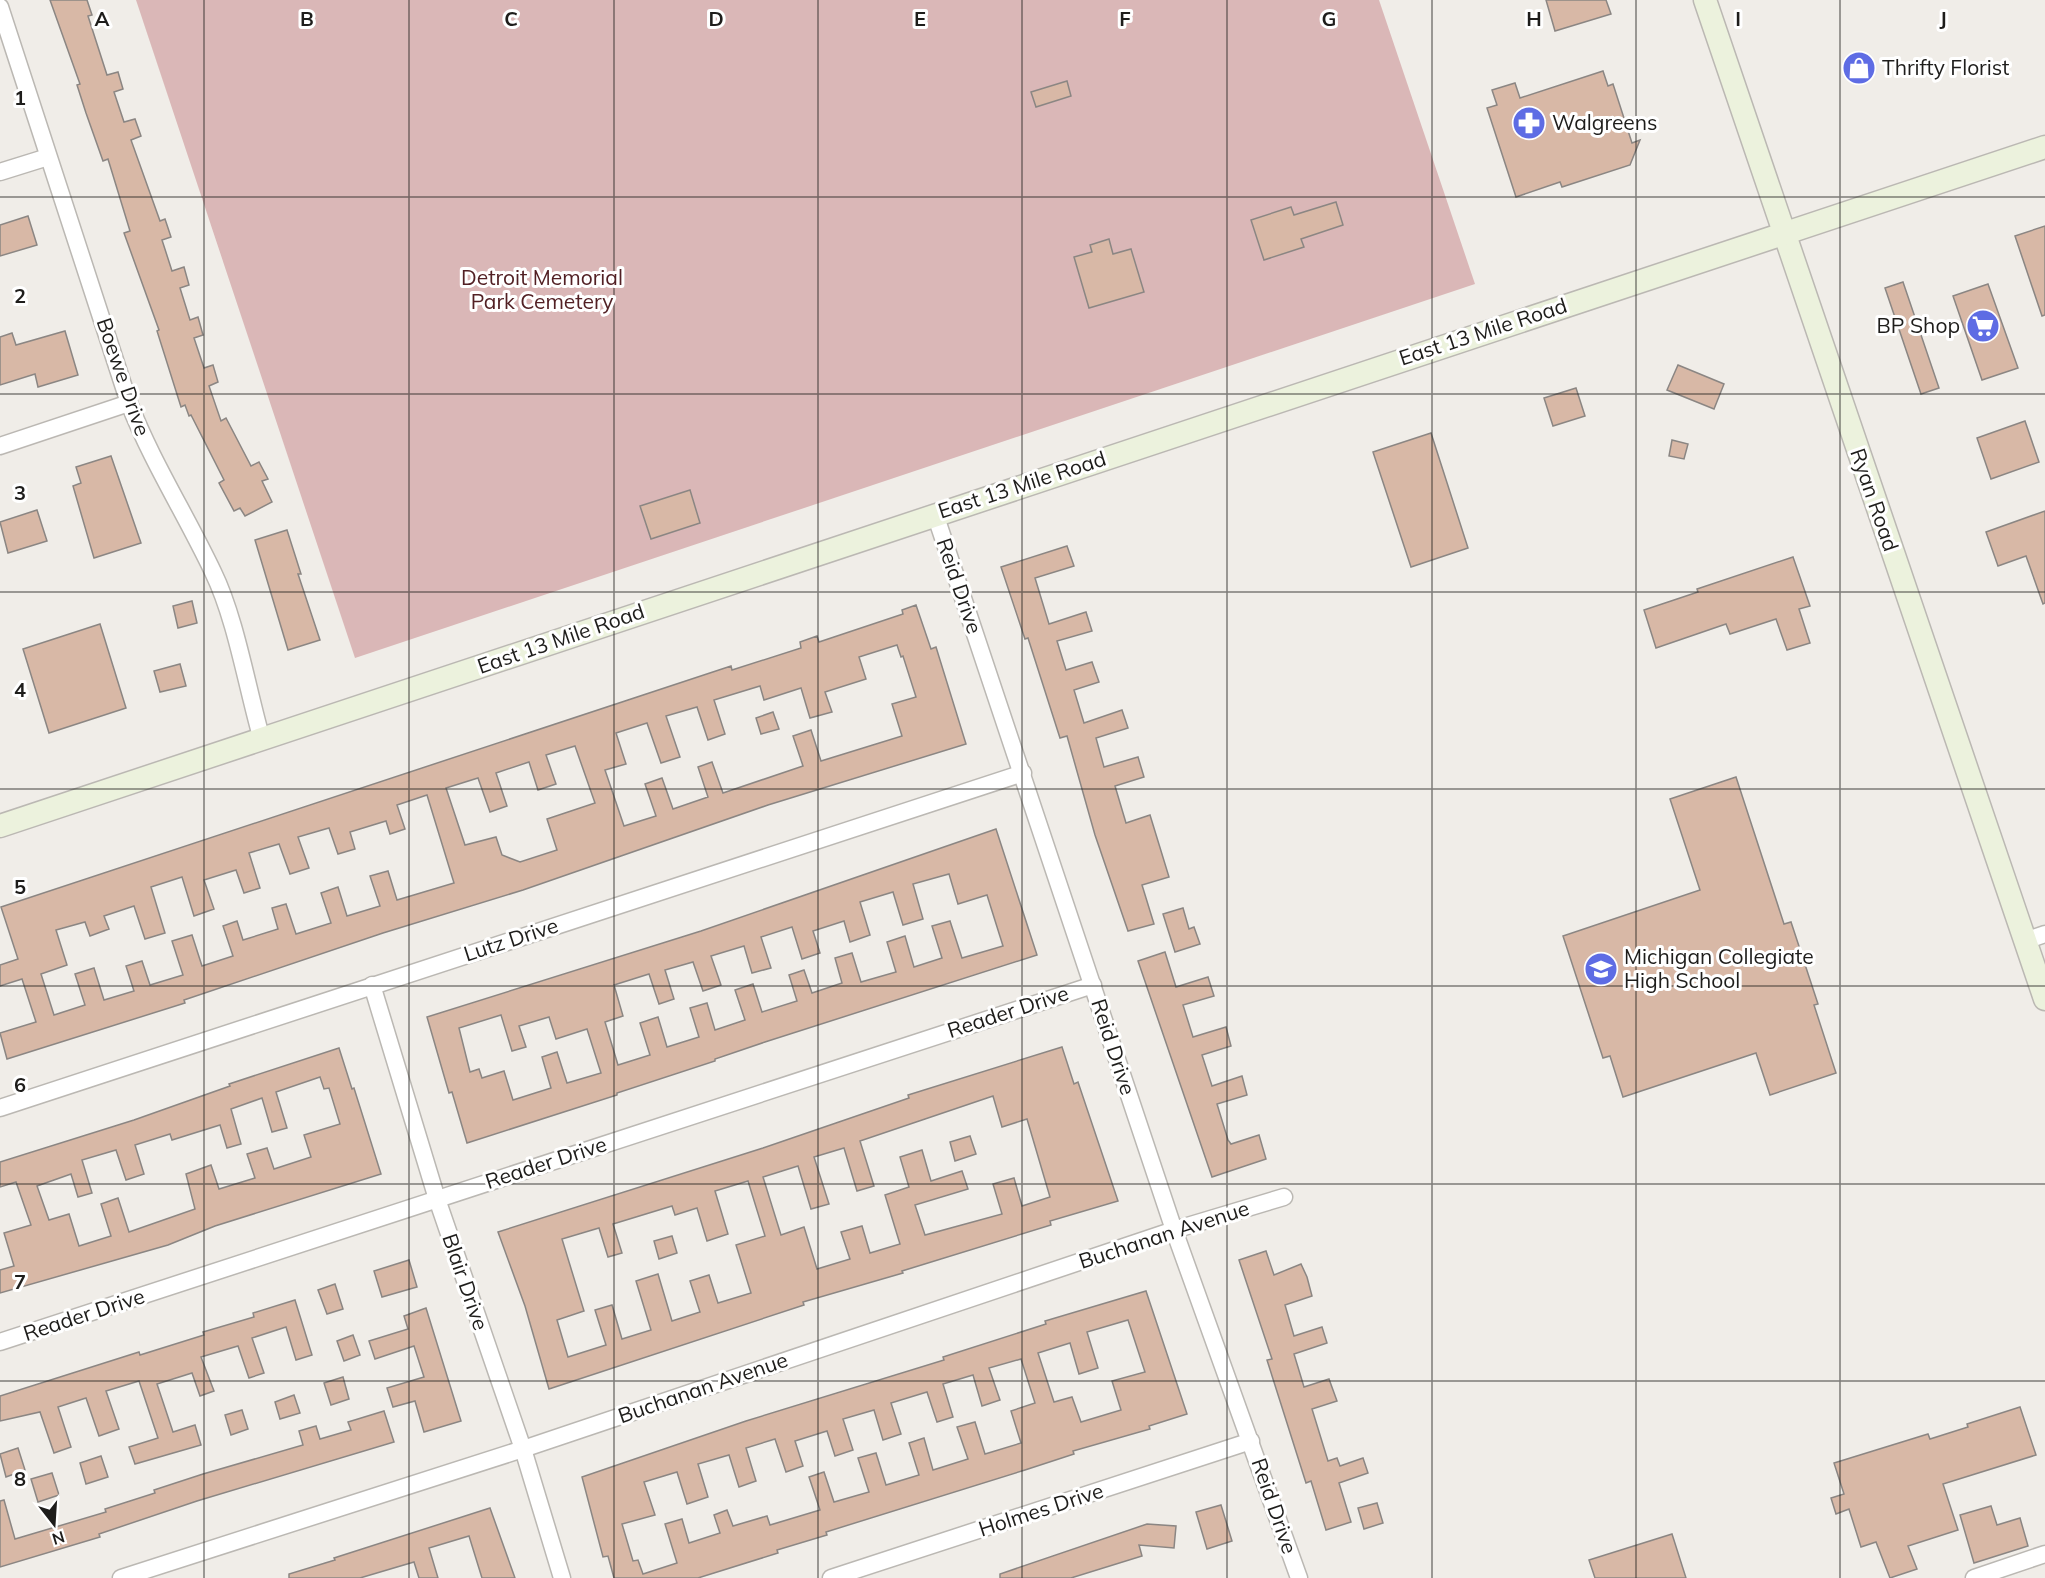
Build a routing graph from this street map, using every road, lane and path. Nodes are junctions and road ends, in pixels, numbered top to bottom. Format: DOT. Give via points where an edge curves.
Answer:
graph roads {
  1 [pos="1705,0"];
  2 [pos="0,7"];
  3 [pos="2045,147"];
  4 [pos="48,157"];
  5 [pos="0,172"];
  6 [pos="1783,232"];
  7 [pos="129,403"];
  8 [pos="0,446"];
  9 [pos="935,514"];
  10 [pos="262,740"];
  11 [pos="1023,773"];
  12 [pos="0,826"];
  13 [pos="2035,938"];
  14 [pos="372,985"];
  15 [pos="1093,985"];
  16 [pos="2045,999"];
  17 [pos="0,1108"];
  18 [pos="1284,1197"];
  19 [pos="437,1199"];
  20 [pos="1174,1230"];
  21 [pos="0,1342"];
  22 [pos="1251,1442"];
  23 [pos="523,1449"];
  24 [pos="2045,1554"];
  25 [pos="121,1578"];
  26 [pos="562,1578"];
  27 [pos="831,1578"];
  28 [pos="1299,1578"];
  29 [pos="1974,1578"];
  1 -- 6 [label="main road, Ryan Road"];
  2 -- 4 [label="street, Boewe Drive"];
  3 -- 6 [label="main road, East 13 Mile Road"];
  4 -- 5 [label="street"];
  4 -- 7 [label="street, Boewe Drive"];
  6 -- 9 [label="main road, East 13 Mile Road"];
  6 -- 13 [label="main road, Ryan Road"];
  7 -- 8 [label="street"];
  7 -- 10 [label="street, Boewe Drive" via="216,580"];
  9 -- 10 [label="main road, East 13 Mile Road"];
  9 -- 11 [label="street, Reid Drive"];
  10 -- 12 [label="main road, East 13 Mile Road"];
  11 -- 14 [label="street, Lutz Drive"];
  11 -- 15 [label="street, Reid Drive"];
  13 -- 16 [label="main road, Ryan Road"];
  14 -- 17 [label="street, Lutz Drive"];
  14 -- 19 [label="street, Blair Drive"];
  15 -- 19 [label="street, Reader Drive"];
  15 -- 20 [label="street, Reid Drive"];
  18 -- 20 [label="street, Buchanan Avenue"];
  19 -- 21 [label="street, Reader Drive"];
  19 -- 23 [label="street, Blair Drive"];
  20 -- 22 [label="street, Reid Drive"];
  20 -- 23 [label="street, Buchanan Avenue"];
  22 -- 27 [label="street, Holmes Drive"];
  22 -- 28 [label="street, Reid Drive"];
  23 -- 25 [label="street, Buchanan Avenue"];
  23 -- 26 [label="street, Blair Drive"];
  24 -- 29 [label="street"];
}
